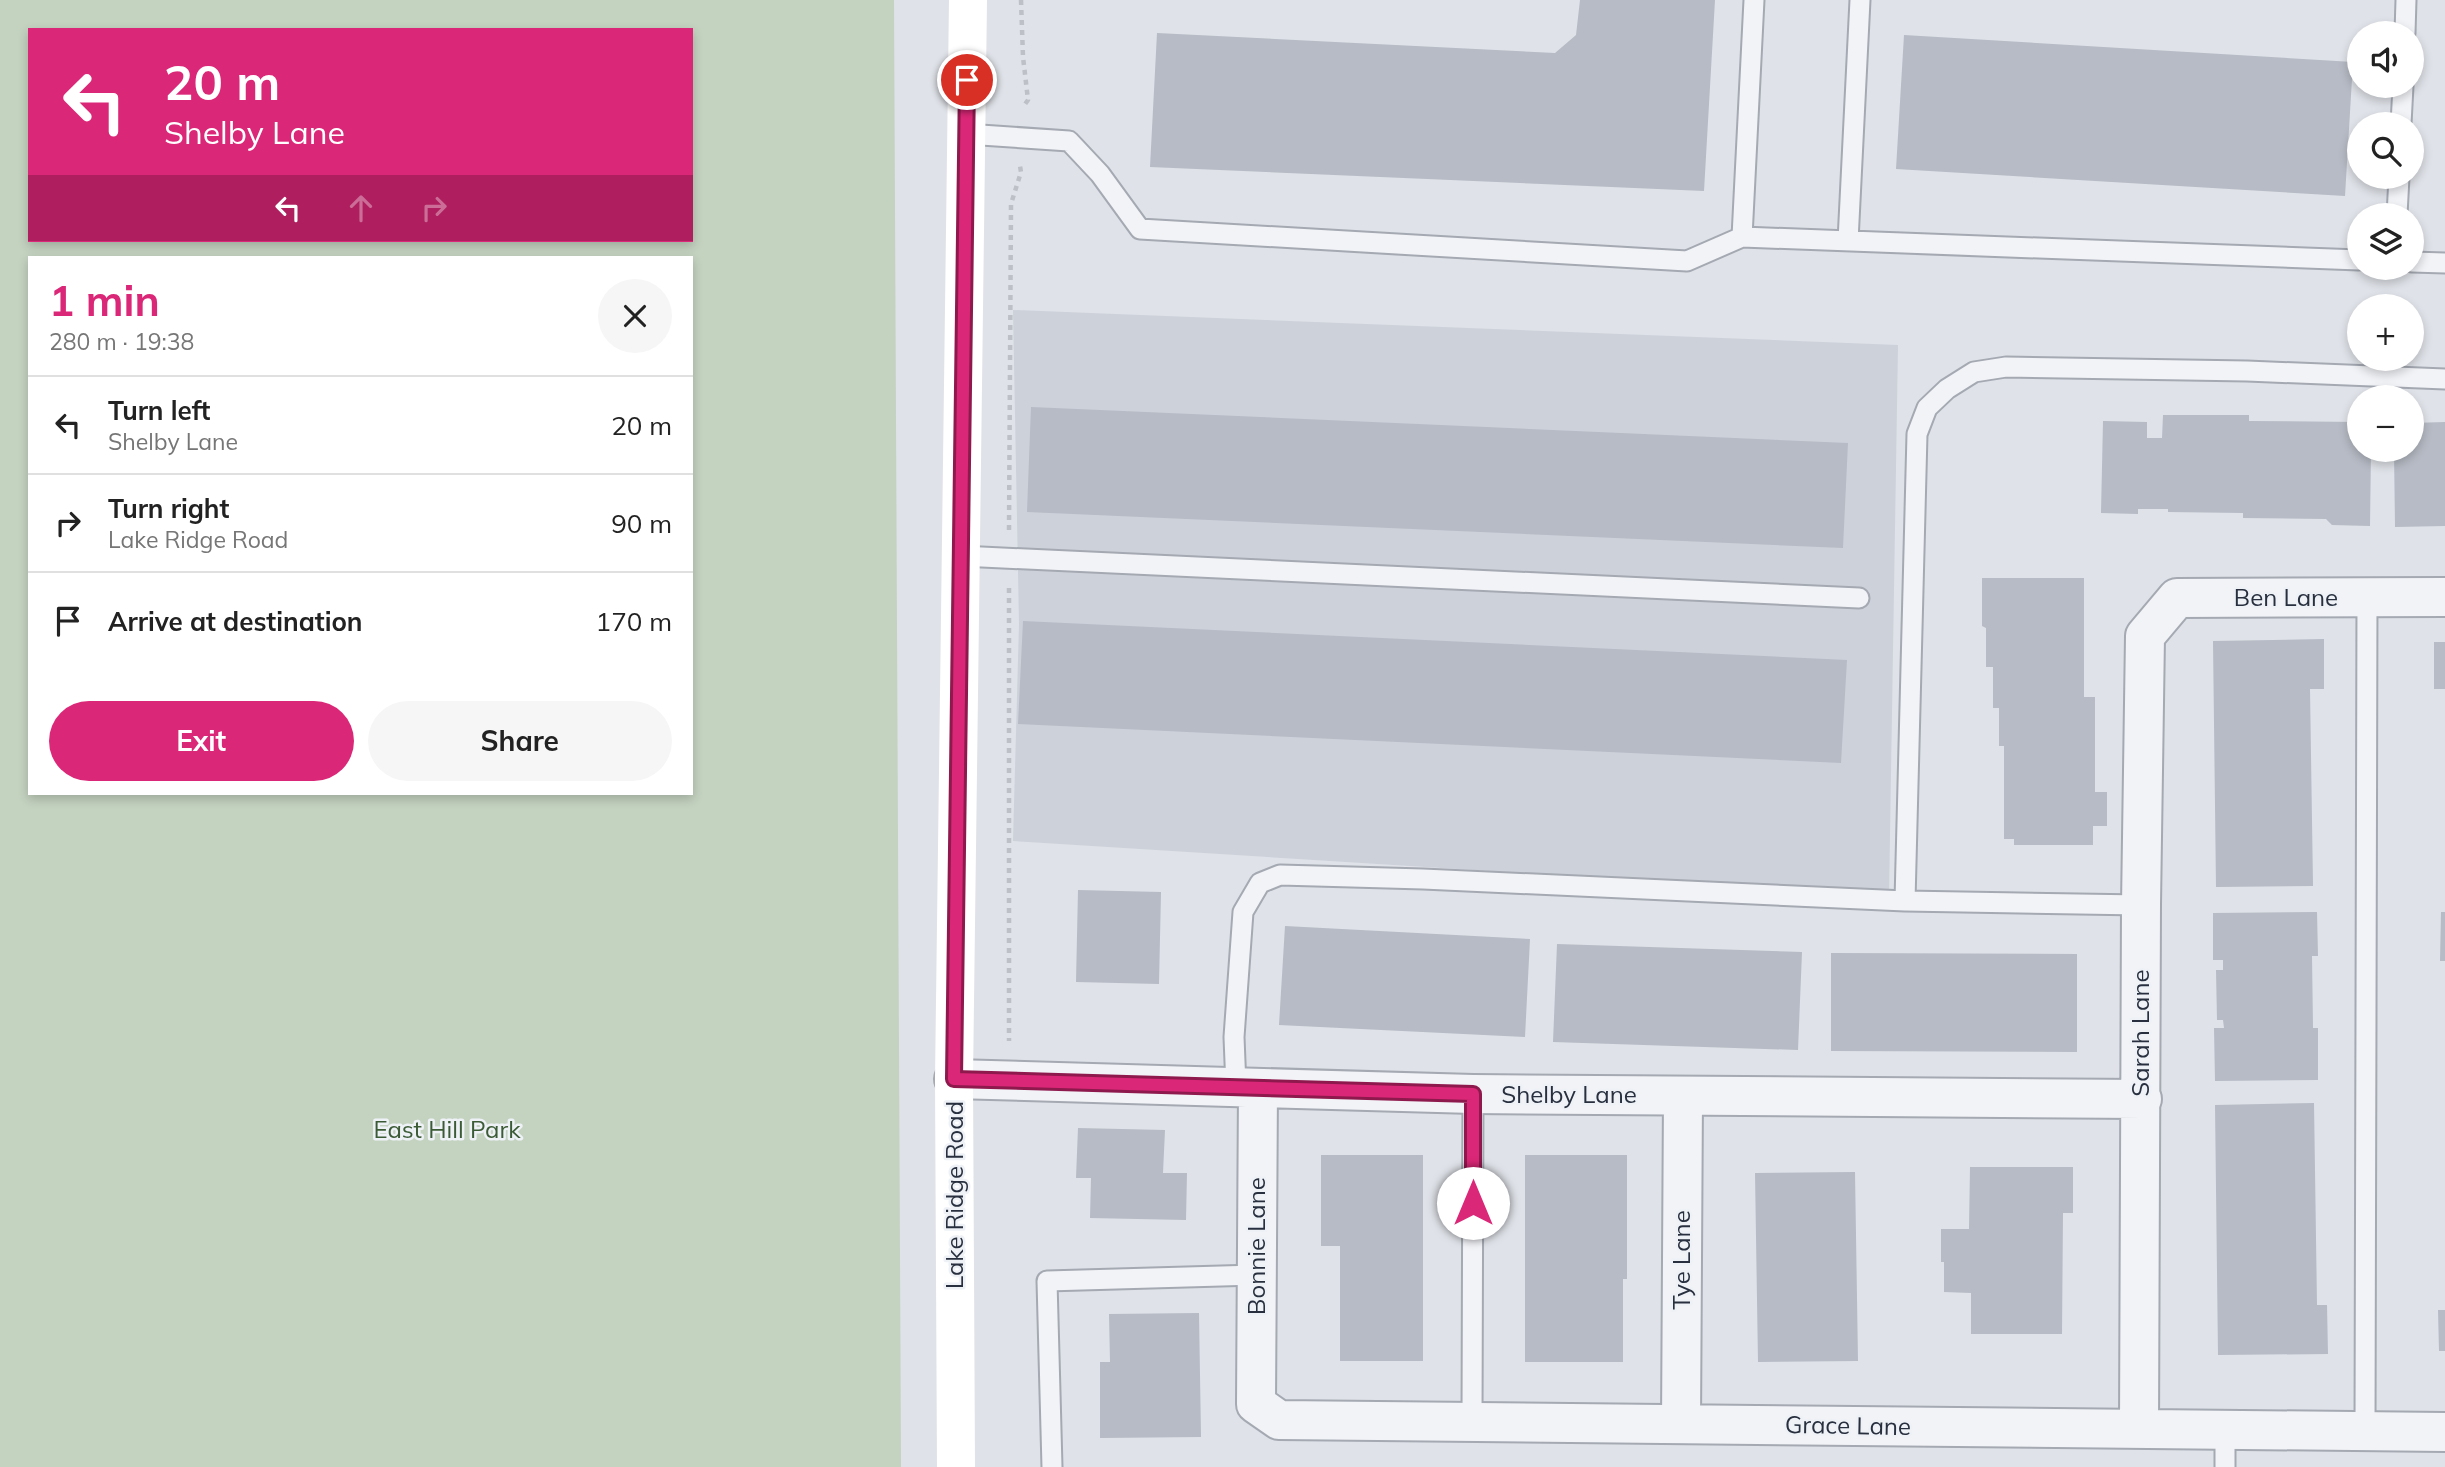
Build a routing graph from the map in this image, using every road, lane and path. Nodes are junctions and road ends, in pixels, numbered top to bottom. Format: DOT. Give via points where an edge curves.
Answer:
graph roads {
  1 [pos="968,0"];
  2 [pos="1754,0"];
  3 [pos="1860,0"];
  4 [pos="2406,0"];
  5 [pos="2405,21"];
  6 [pos="966,134"];
  7 [pos="1742,237"];
  8 [pos="1848,241"];
  9 [pos="2347,260"];
  10 [pos="2424,262"];
  11 [pos="2445,263"];
  12 [pos="2445,379"];
  13 [pos="961,556"];
  14 [pos="2367,597"];
  15 [pos="2445,597"];
  16 [pos="1859,598"];
  17 [pos="2145,636"];
  18 [pos="1905,901"];
  19 [pos="2141,905"];
  20 [pos="954,1079"];
  21 [pos="1247,1087"];
  22 [pos="1473,1094"];
  23 [pos="1683,1096"];
  24 [pos="2141,1099"];
  25 [pos="1256,1275"];
  26 [pos="1256,1404"];
  27 [pos="1472,1422"];
  28 [pos="1681,1424"];
  29 [pos="2139,1429"];
  30 [pos="2365,1431"];
  31 [pos="2445,1432"];
  32 [pos="2225,1449"];
  33 [pos="956,1467"];
  34 [pos="1052,1467"];
  1 -- 6 [label="street, Lake Ridge Road"];
  2 -- 7 [label="lane"];
  3 -- 8 [label="lane"];
  4 -- 5 [label="lane"];
  6 -- 7 [label="lane" via="1069,141 1140,229 1687,261"];
  6 -- 13 [label="street, Lake Ridge Road"];
  7 -- 8 [label="lane"];
  8 -- 9 [label="lane"];
  10 -- 11 [label="lane"];
  12 -- 18 [label="lane" via="2006,367 1974,372 1927,408 1917,434"];
  13 -- 16 [label="lane"];
  13 -- 20 [label="street, Lake Ridge Road"];
  14 -- 15 [label="street, Ben Lane"];
  14 -- 17 [label="street, Ben Lane" via="2177,598"];
  14 -- 30 [label="lane"];
  17 -- 19 [label="street, Sarah Lane"];
  18 -- 19 [label="lane"];
  18 -- 21 [label="lane" via="1280,876 1261,883 1243,912 1234,1037"];
  19 -- 24 [label="street, Sarah Lane"];
  20 -- 21 [label="street, Shelby Lane"];
  20 -- 33 [label="street, Lake Ridge Road"];
  21 -- 22 [label="street, Shelby Lane"];
  21 -- 25 [label="street, Bonnie Lane"];
  22 -- 23 [label="street, Shelby Lane"];
  22 -- 27 [label="lane"];
  23 -- 24 [label="street, Shelby Lane"];
  23 -- 28 [label="street, Tye Lane"];
  24 -- 29 [label="street, Sarah Lane"];
  25 -- 26 [label="street, Bonnie Lane"];
  25 -- 34 [label="lane" via="1047,1281"];
  26 -- 27 [label="street, Grace Lane" via="1279,1420"];
  27 -- 28 [label="street, Grace Lane"];
  28 -- 29 [label="street, Grace Lane"];
  29 -- 32 [label="street, Grace Lane"];
  30 -- 31 [label="street, Grace Lane"];
  30 -- 32 [label="street, Grace Lane"];
}
